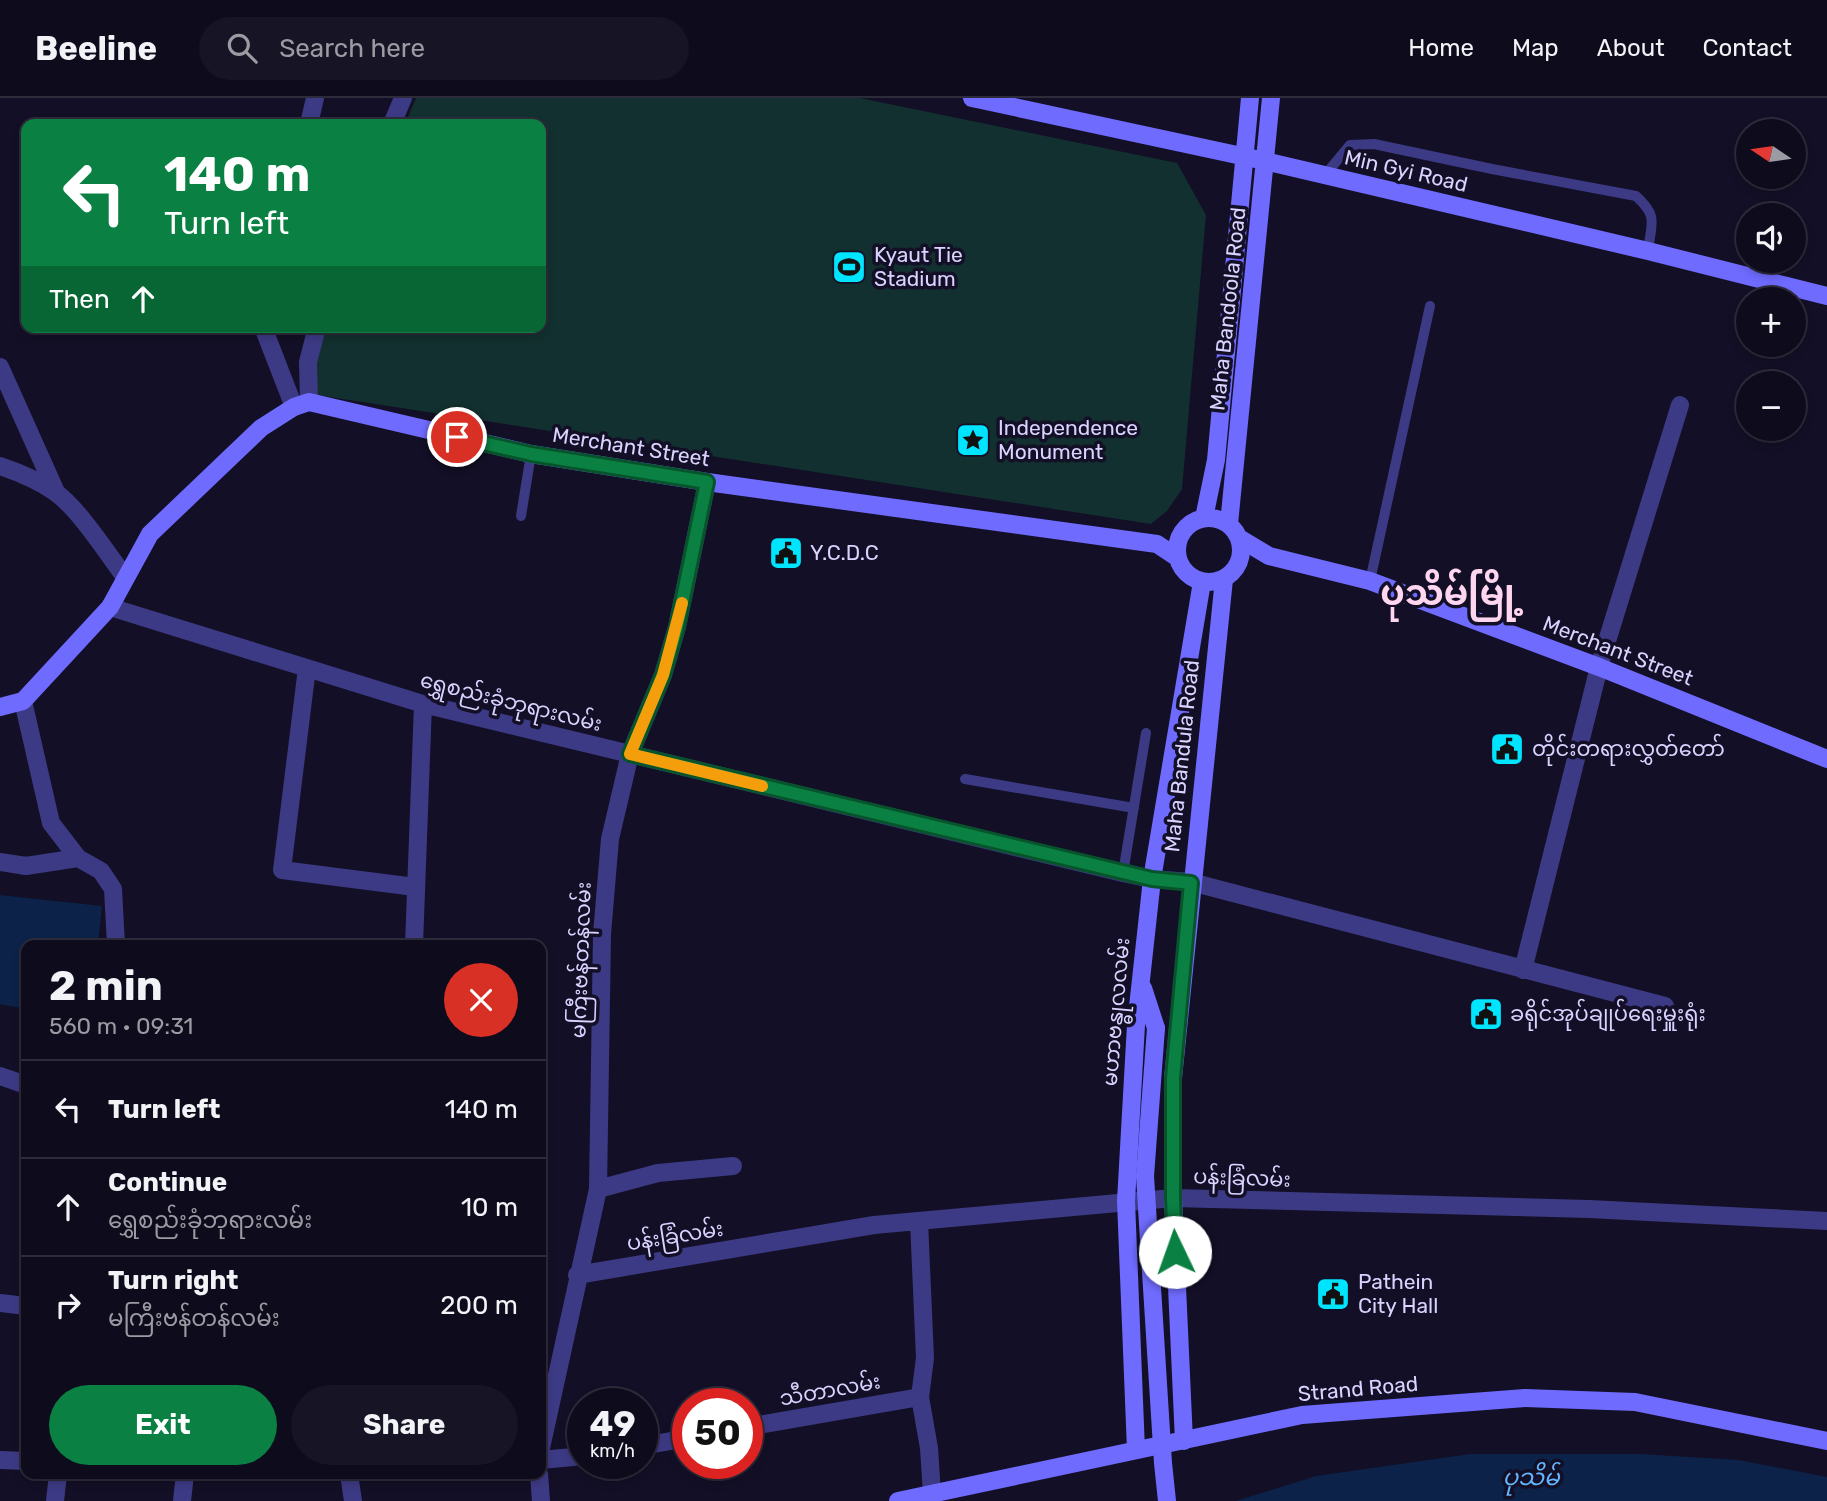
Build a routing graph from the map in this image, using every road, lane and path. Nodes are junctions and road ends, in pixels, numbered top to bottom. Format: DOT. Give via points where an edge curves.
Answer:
graph roads {
  1 [pos="315,98"];
  2 [pos="403,98"];
  3 [pos="972,98"];
  4 [pos="1250,98"];
  5 [pos="1271,98"];
  6 [pos="310,119"];
  7 [pos="394,119"];
  8 [pos="1243,157"];
  9 [pos="1265,161"];
  10 [pos="1325,175"];
  11 [pos="1648,251"];
  12 [pos="1827,296"];
  13 [pos="1430,306"];
  14 [pos="265,333"];
  15 [pos="315,333"];
  16 [pos="0,366"];
  17 [pos="301,404"];
  18 [pos="1680,405"];
  19 [pos="531,454"];
  20 [pos="0,466"];
  21 [pos="707,482"];
  22 [pos="56,492"];
  23 [pos="521,516"];
  24 [pos="1204,518"];
  25 [pos="1234,531"];
  26 [pos="1182,533"];
  27 [pos="1157,544"];
  28 [pos="1269,555"];
  29 [pos="1178,558"];
  30 [pos="1239,562"];
  31 [pos="125,577"];
  32 [pos="1224,579"];
  33 [pos="1370,581"];
  34 [pos="1202,582"];
  35 [pos="110,607"];
  36 [pos="1600,667"];
  37 [pos="307,668"];
  38 [pos="23,701"];
  39 [pos="423,704"];
  40 [pos="0,707"];
  41 [pos="1146,733"];
  42 [pos="630,754"];
  43 [pos="1827,759"];
  44 [pos="965,779"];
  45 [pos="1133,808"];
  46 [pos="78,858"];
  47 [pos="0,862"];
  48 [pos="1123,873"];
  49 [pos="1152,879"];
  50 [pos="1191,883"];
  51 [pos="415,887"];
  52 [pos="116,940"];
  53 [pos="414,940"];
  54 [pos="1522,970"];
  55 [pos="1140,981"];
  56 [pos="1182,989"];
  57 [pos="1665,1006"];
  58 [pos="1156,1028"];
  59 [pos="0,1076"];
  60 [pos="21,1083"];
  61 [pos="733,1166"];
  62 [pos="598,1189"];
  63 [pos="1173,1198"];
  64 [pos="1126,1201"];
  65 [pos="919,1221"];
  66 [pos="1827,1221"];
  67 [pos="577,1275"];
  68 [pos="0,1303"];
  69 [pos="21,1305"];
  70 [pos="548,1379"];
  71 [pos="920,1397"];
  72 [pos="546,1399"];
  73 [pos="763,1424"];
  74 [pos="1184,1441"];
  75 [pos="1827,1441"];
  76 [pos="1136,1450"];
  77 [pos="567,1457"];
  78 [pos="546,1459"];
  79 [pos="0,1460"];
  80 [pos="21,1461"];
  81 [pos="57,1479"];
  82 [pos="184,1479"];
  83 [pos="350,1479"];
  84 [pos="539,1479"];
  85 [pos="932,1494"];
  86 [pos="55,1501"];
  87 [pos="182,1501"];
  88 [pos="353,1501"];
  89 [pos="541,1501"];
  90 [pos="898,1501"];
  91 [pos="1167,1501"];
  1 -- 6 [label="street"];
  2 -- 7 [label="street"];
  3 -- 8 [label="main road, Min Gyi Road"];
  4 -- 8 [label="main road, Maha Bandoola Road"];
  5 -- 9 [label="main road, Maha Bandoola Road"];
  8 -- 9 [label="main road, Min Gyi Road"];
  8 -- 24 [label="main road, Maha Bandoola Road" via="1216,460"];
  9 -- 10 [label="main road, Min Gyi Road"];
  9 -- 25 [label="main road, Maha Bandoola Road"];
  10 -- 11 [label="main road, Min Gyi Road"];
  10 -- 11 [label="lane" via="1350,145 1374,144 1636,196 1650,208"];
  11 -- 12 [label="main road, Min Gyi Road"];
  13 -- 33 [label="lane"];
  14 -- 17 [label="street"];
  15 -- 17 [label="street"];
  16 -- 22 [label="street"];
  17 -- 19 [label="main road, Merchant Street"];
  17 -- 31 [label="main road" via="261,428 150,534"];
  18 -- 36 [label="street"];
  19 -- 21 [label="main road, Merchant Street"];
  19 -- 23 [label="lane"];
  20 -- 22 [label="street"];
  21 -- 27 [label="main road, Merchant Street"];
  21 -- 42 [label="street, မကြီးဗန်တန်လမ်း" via="677,627 663,675"];
  22 -- 31 [label="street"];
  24 -- 25 [label="main road" via="1213,518"];
  24 -- 26 [label="main road"];
  25 -- 28 [label="main road, Merchant Street"];
  25 -- 30 [label="main road" via="1241,551"];
  26 -- 27 [label="main road"];
  26 -- 29 [label="main road"];
  27 -- 29 [label="main road"];
  28 -- 30 [label="main road, Merchant Street"];
  28 -- 33 [label="main road, Merchant Street"];
  29 -- 34 [label="main road" via="1186,573"];
  30 -- 32 [label="main road"];
  31 -- 35 [label="main road"];
  32 -- 34 [label="main road"];
  32 -- 50 [label="main road, Maha Bandula Road"];
  33 -- 36 [label="main road, Merchant Street"];
  34 -- 49 [label="main road, မဟာဗန္ဓုလလမ်း"];
  35 -- 37 [label="street, ရွှေစည်းခုံဘုရားလမ်း"];
  35 -- 38 [label="main road"];
  36 -- 43 [label="main road, Merchant Street"];
  36 -- 54 [label="street"];
  37 -- 39 [label="street, ရွှေစည်းခုံဘုရားလမ်း"];
  37 -- 51 [label="street" via="282,870"];
  38 -- 40 [label="main road"];
  38 -- 46 [label="street" via="51,823"];
  39 -- 42 [label="street, ရွှေစည်းခုံဘုရားလမ်း"];
  39 -- 51 [label="street"];
  41 -- 45 [label="lane"];
  42 -- 48 [label="street, ရွှေစည်းခုံဘုရားလမ်း"];
  42 -- 62 [label="street, မကြီးဗန်တန်လမ်း" via="610,839 602,934"];
  44 -- 45 [label="lane"];
  45 -- 48 [label="lane"];
  46 -- 47 [label="street" via="26,866"];
  46 -- 52 [label="street" via="101,871 113,888"];
  48 -- 49 [label="street, ရွှေစည်းခုံဘုရားလမ်း"];
  49 -- 50 [label="street, ရွှေစည်းခုံဘုရားလမ်း"];
  49 -- 55 [label="main road, မဟာဗန္ဓုလလမ်း"];
  50 -- 54 [label="street, ရွှေစည်းခုံဘုရားလမ်း"];
  50 -- 56 [label="main road, Maha Bandula Road"];
  51 -- 53 [label="street"];
  54 -- 57 [label="street, ရွှေစည်းခုံဘုရားလမ်း"];
  55 -- 58 [label="main road"];
  55 -- 64 [label="main road, မဟာဗန္ဓုလလမ်း"];
  56 -- 58 [label="main road"];
  56 -- 63 [label="main road, Maha Bandula Road" via="1173,1078"];
  58 -- 91 [label="main road, bridge" via="1145,1176"];
  59 -- 60 [label="street"];
  61 -- 62 [label="street" via="658,1173"];
  62 -- 67 [label="street, မကြီးဗန်တန်လမ်း"];
  63 -- 64 [label="street, ပန်းခြံလမ်း"];
  63 -- 66 [label="street, ပန်းခြံလမ်း" via="1589,1209"];
  63 -- 74 [label="main road, Maha Bandula Road"];
  64 -- 65 [label="street, ပန်းခြံလမ်း"];
  64 -- 76 [label="main road, မဟာဗန္ဓုလလမ်း"];
  65 -- 67 [label="street, ပန်းခြံလမ်း"];
  65 -- 71 [label="street" via="925,1358"];
  67 -- 70 [label="street, မကြီးဗန်တန်လမ်း"];
  68 -- 69 [label="street"];
  70 -- 72 [label="street, မကြီးဗန်တန်လမ်း"];
  71 -- 73 [label="street, သီတာလမ်း"];
  71 -- 85 [label="street"];
  74 -- 75 [label="main road, Strand Road" via="1302,1415 1525,1398 1635,1402"];
  74 -- 76 [label="main road, Strand Road"];
  76 -- 85 [label="main road, Strand Road"];
  77 -- 78 [label="street"];
  79 -- 80 [label="street"];
  81 -- 86 [label="street"];
  82 -- 87 [label="street"];
  83 -- 88 [label="street"];
  84 -- 89 [label="street"];
  85 -- 90 [label="main road, Strand Road"];
}
